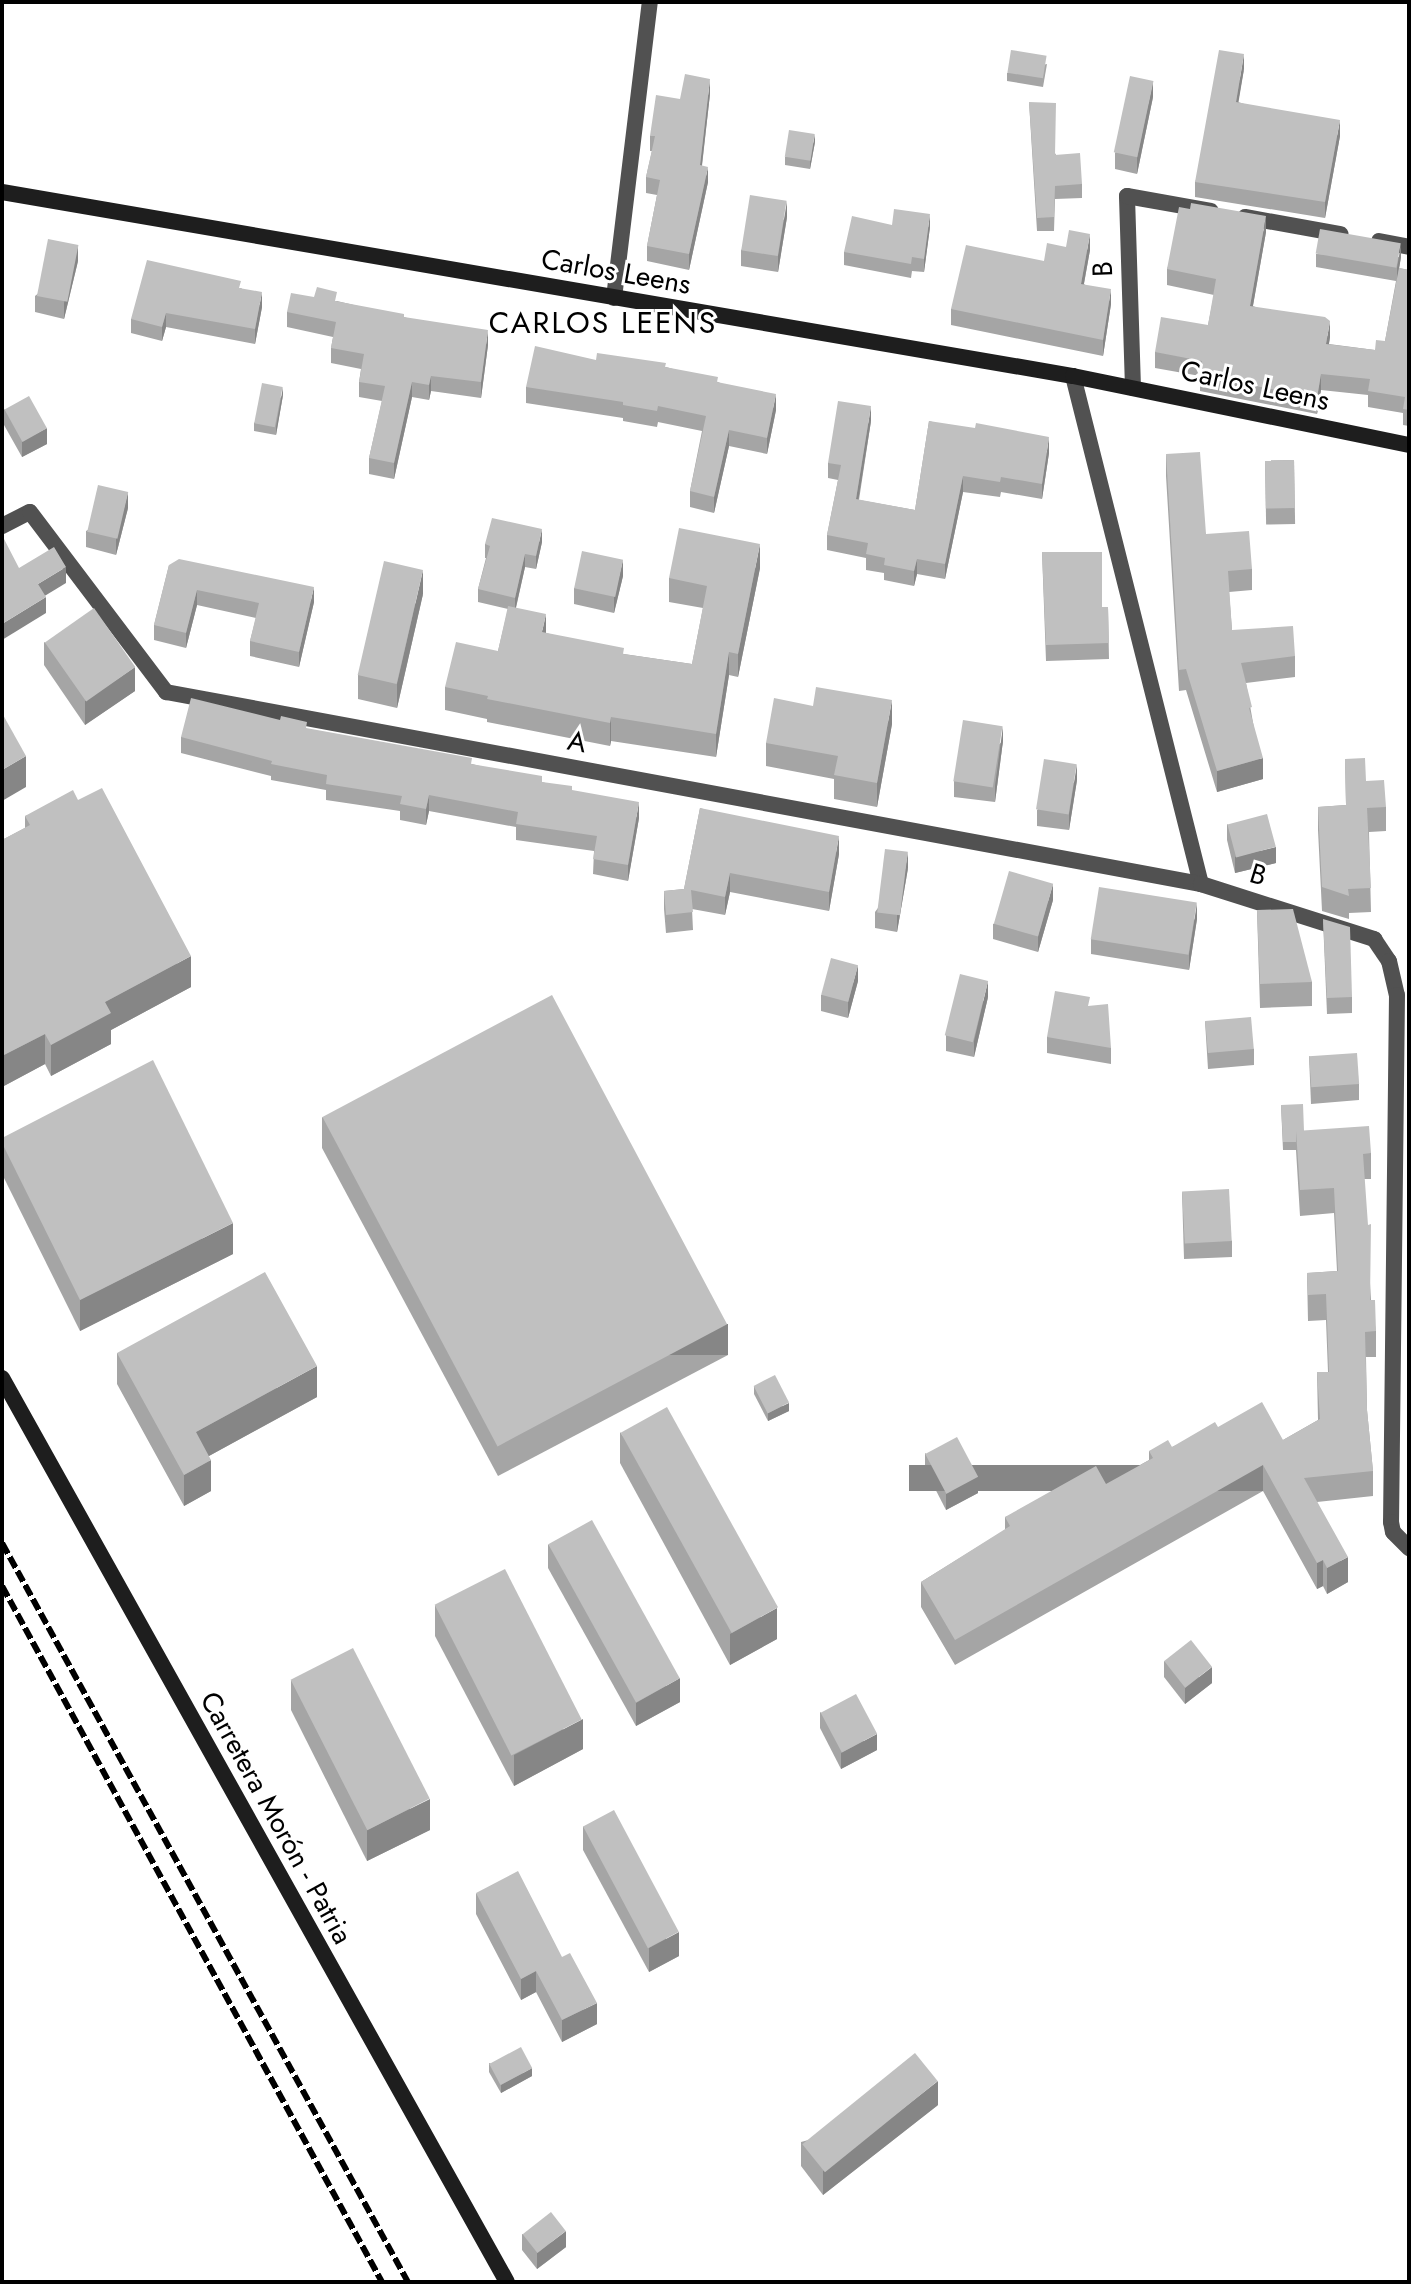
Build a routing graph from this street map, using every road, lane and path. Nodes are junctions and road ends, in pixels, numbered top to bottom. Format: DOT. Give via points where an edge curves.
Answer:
graph roads {
  1 [pos="650,2"];
  2 [pos="2,192"];
  3 [pos="1409,247"];
  4 [pos="614,298"];
  5 [pos="1073,376"];
  6 [pos="1133,388"];
  7 [pos="1409,445"];
  8 [pos="2,526"];
  9 [pos="1201,884"];
  10 [pos="2,1378"];
  11 [pos="1409,1548"];
  12 [pos="507,2282"];
  1 -- 4 [label="street"];
  2 -- 4 [label="street, Carlos Leens"];
  3 -- 6 [label="street, B" via="1127,196"];
  4 -- 5 [label="street, Carlos Leens"];
  5 -- 6 [label="street, Carlos Leens"];
  5 -- 9 [label="street"];
  6 -- 7 [label="street, Carlos Leens"];
  8 -- 9 [label="street, A" via="30,512 166,692"];
  9 -- 11 [label="street, B" via="1374,939 1389,961 1397,995 1391,1522 1393,1532"];
  10 -- 12 [label="street, Carretera Morón - Patria"];
}
